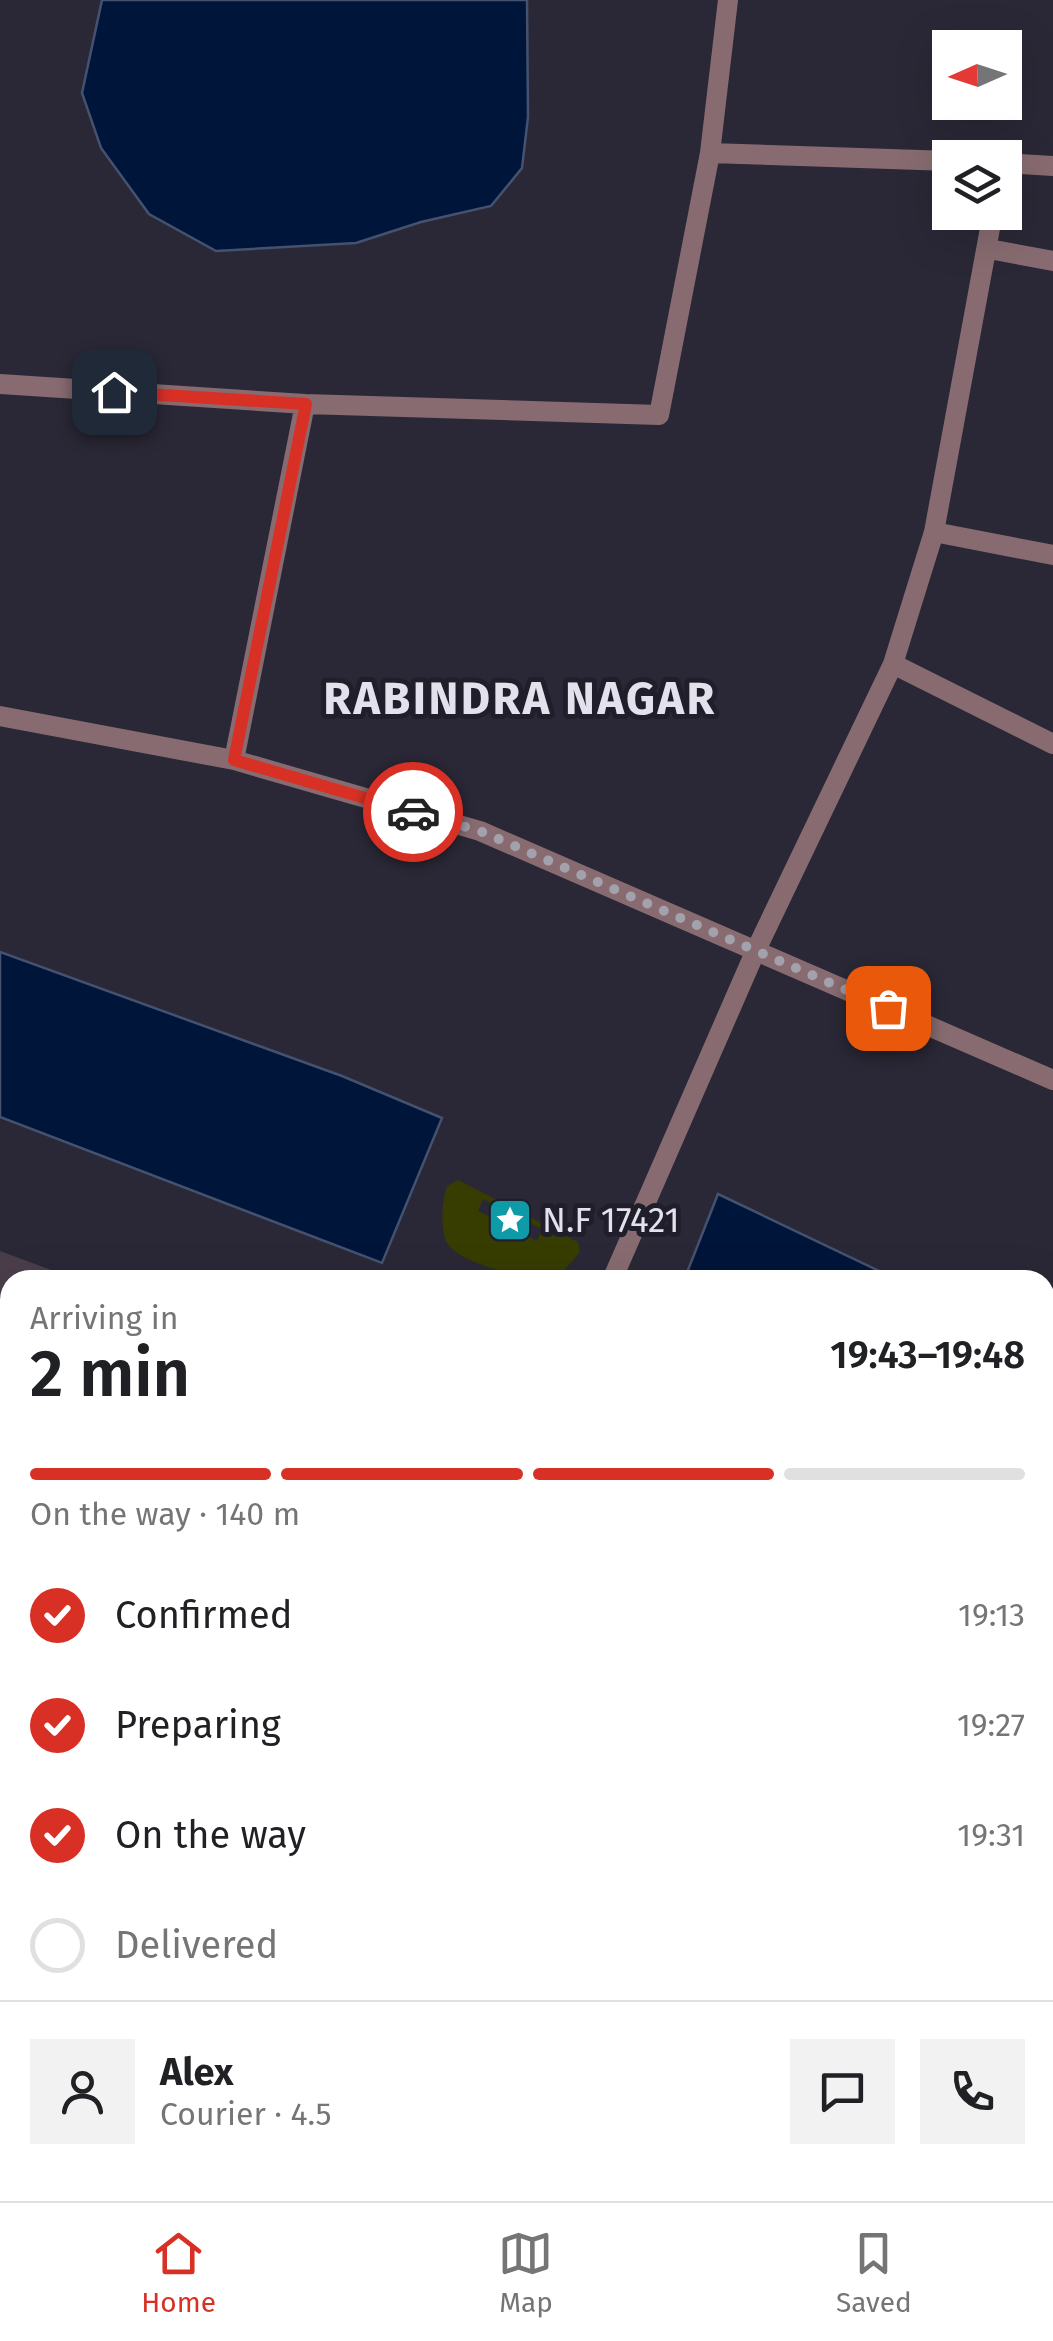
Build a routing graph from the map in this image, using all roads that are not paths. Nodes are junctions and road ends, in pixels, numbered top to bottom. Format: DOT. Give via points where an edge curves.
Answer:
graph roads {
  1 [pos="728,0"];
  2 [pos="710,153"];
  3 [pos="932,159"];
  4 [pos="1022,164"];
  5 [pos="1053,166"];
  6 [pos="992,230"];
  7 [pos="989,249"];
  8 [pos="1053,261"];
  9 [pos="0,384"];
  10 [pos="306,404"];
  11 [pos="934,532"];
  12 [pos="1053,555"];
  13 [pos="893,664"];
  14 [pos="0,716"];
  15 [pos="1053,744"];
  16 [pos="234,760"];
  17 [pos="756,950"];
  18 [pos="1053,1080"];
  19 [pos="616,1270"];
  1 -- 2 [label="street"];
  2 -- 3 [label="street"];
  2 -- 10 [label="street" via="659,416"];
  4 -- 5 [label="street"];
  6 -- 7 [label="street"];
  7 -- 8 [label="street"];
  7 -- 11 [label="street"];
  9 -- 10 [label="street"];
  10 -- 16 [label="street"];
  11 -- 12 [label="street"];
  11 -- 13 [label="street"];
  13 -- 15 [label="street"];
  13 -- 17 [label="street"];
  14 -- 16 [label="street"];
  16 -- 17 [label="street" via="480,831"];
  17 -- 18 [label="street"];
  17 -- 19 [label="street"];
}
